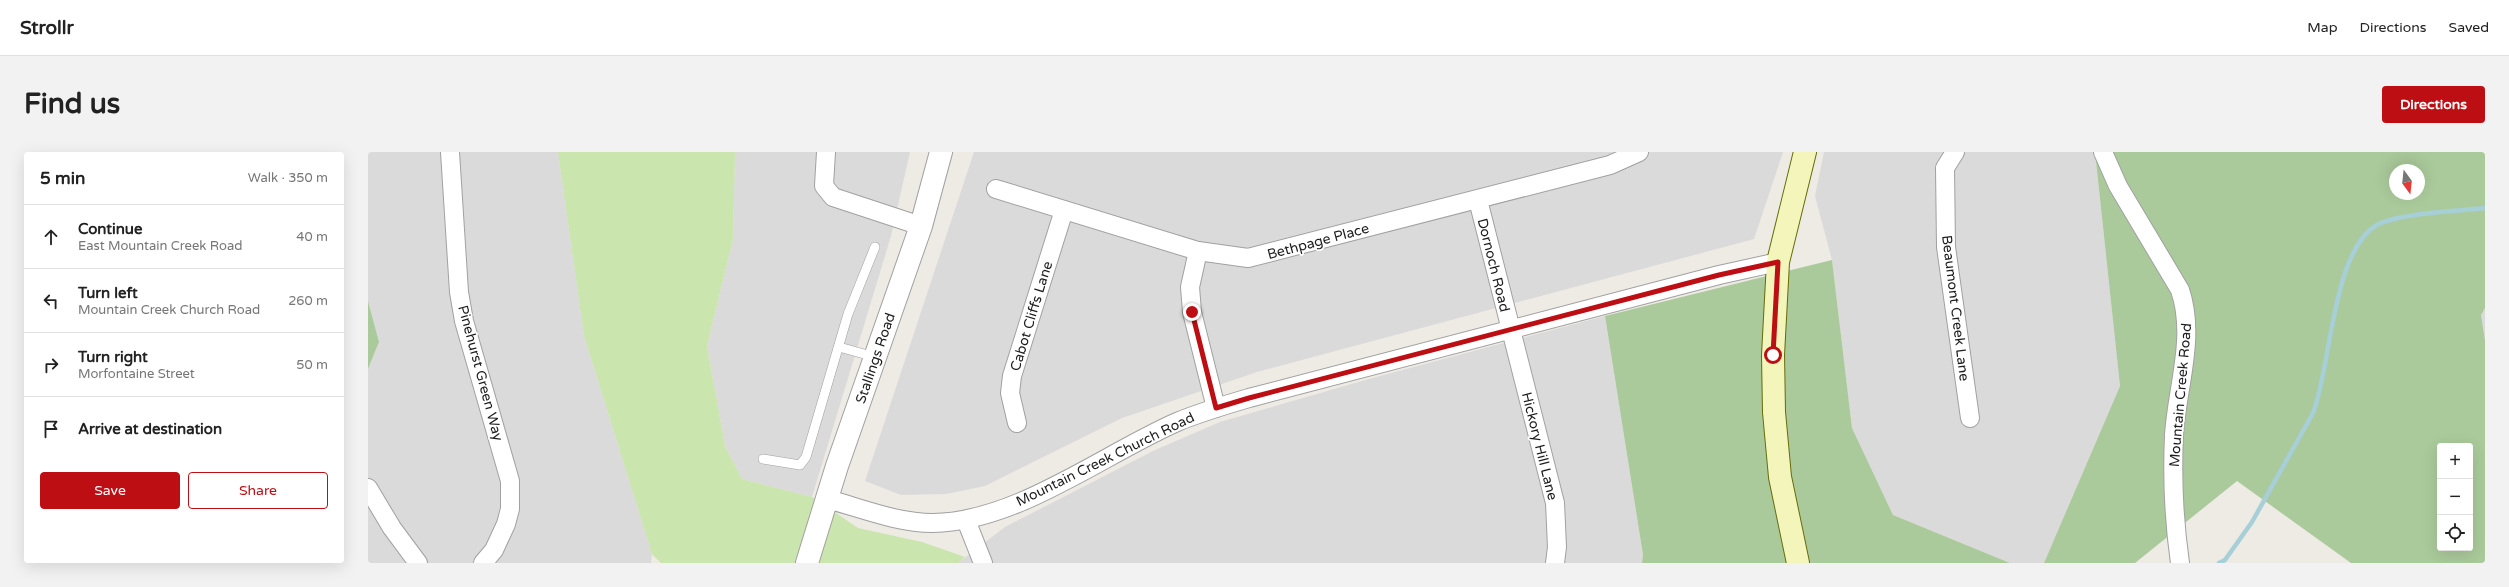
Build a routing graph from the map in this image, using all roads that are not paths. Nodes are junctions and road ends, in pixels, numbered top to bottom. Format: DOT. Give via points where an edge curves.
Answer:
graph roads {
  1 [pos="450,152"];
  2 [pos="826,152"];
  3 [pos="941,152"];
  4 [pos="1639,152"];
  5 [pos="1805,152"];
  6 [pos="1955,152"];
  7 [pos="2103,152"];
  8 [pos="996,189"];
  9 [pos="1478,200"];
  10 [pos="1064,210"];
  11 [pos="921,226"];
  12 [pos="875,247"];
  13 [pos="1198,251"];
  14 [pos="1778,262"];
  15 [pos="1511,330"];
  16 [pos="839,347"];
  17 [pos="875,357"];
  18 [pos="1216,408"];
  19 [pos="1970,418"];
  20 [pos="1017,423"];
  21 [pos="763,459"];
  22 [pos="368,488"];
  23 [pos="827,499"];
  24 [pos="966,520"];
  25 [pos="418,563"];
  26 [pos="483,563"];
  27 [pos="807,563"];
  28 [pos="983,563"];
  29 [pos="1555,563"];
  30 [pos="1798,563"];
  31 [pos="2180,563"];
  1 -- 26 [label="street, Pinehurst Green Way" via="459,292 471,346 510,480 510,509 506,524 497,545"];
  2 -- 11 [label="street" via="824,186 833,197"];
  3 -- 11 [label="street, Stallings Road"];
  4 -- 9 [label="street, Bethpage Place" via="1610,165"];
  5 -- 14 [label="main road"];
  6 -- 19 [label="street, Beaumont Creek Lane" via="1945,168 1946,247"];
  7 -- 31 [label="street, Mountain Creek Road" via="2118,186 2180,290 2186,307 2188,334 2174,435 2173,484"];
  8 -- 10 [label="street, Bethpage Place"];
  9 -- 13 [label="street, Bethpage Place" via="1255,257 1228,257"];
  9 -- 15 [label="street, Dornoch Road"];
  10 -- 13 [label="street, Bethpage Place"];
  10 -- 20 [label="street, Cabot Cliffs Lane" via="1012,376 1010,393"];
  11 -- 17 [label="street, Stallings Road"];
  12 -- 16 [label="lane" via="848,314"];
  13 -- 18 [label="street" via="1190,287 1192,312"];
  14 -- 15 [label="street, Mountain Creek Church Road"];
  14 -- 30 [label="main road" via="1773,355 1774,412 1780,477"];
  15 -- 18 [label="street, Mountain Creek Church Road"];
  15 -- 29 [label="street, Hickory Hill Lane" via="1555,503"];
  16 -- 17 [label="lane"];
  16 -- 21 [label="lane" via="806,457 800,465"];
  17 -- 23 [label="street, Stallings Road"];
  18 -- 24 [label="street, Mountain Creek Church Road" via="1177,422 1042,491 989,514"];
  22 -- 25 [label="street" via="392,528"];
  23 -- 24 [label="street, Mountain Creek Church Road" via="902,520 932,523"];
  23 -- 27 [label="street, Stallings Road"];
  24 -- 28 [label="street"];
}
